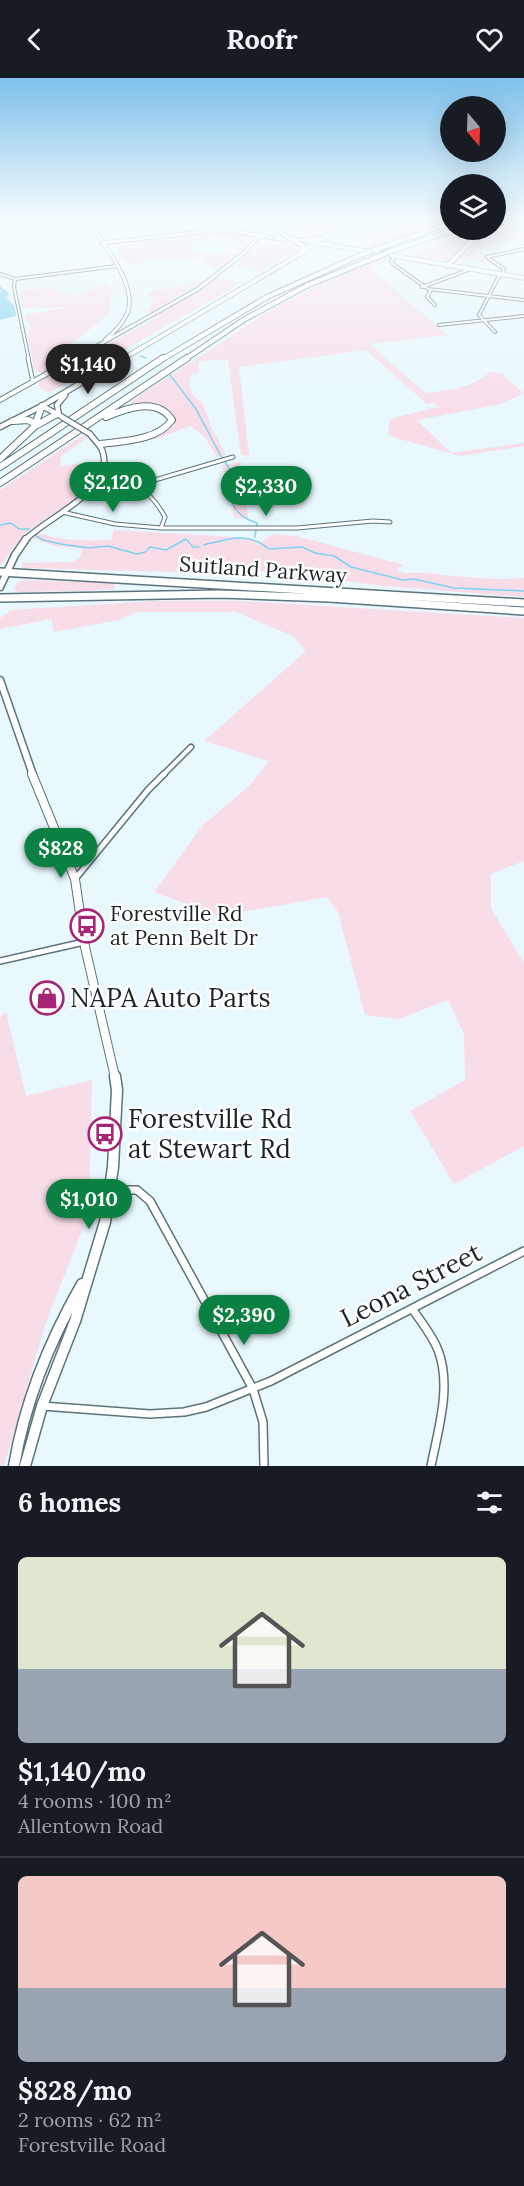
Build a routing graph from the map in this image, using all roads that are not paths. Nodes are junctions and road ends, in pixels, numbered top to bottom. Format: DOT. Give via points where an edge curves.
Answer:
graph roads {
  1 [pos="15,283"];
  2 [pos="127,283"];
  3 [pos="206,283"];
  4 [pos="254,283"];
  5 [pos="294,283"];
  6 [pos="314,283"];
  7 [pos="418,283"];
  8 [pos="431,283"];
  9 [pos="497,283"];
  10 [pos="422,286"];
  11 [pos="431,290"];
  12 [pos="488,297"];
  13 [pos="524,300"];
  14 [pos="435,305"];
  15 [pos="524,316"];
  16 [pos="483,320"];
  17 [pos="121,325"];
  18 [pos="136,325"];
  19 [pos="439,325"];
  20 [pos="495,332"];
  21 [pos="166,334"];
  22 [pos="97,346"];
  23 [pos="33,382"];
  24 [pos="65,395"];
  25 [pos="0,400"];
  26 [pos="42,406"];
  27 [pos="60,416"];
  28 [pos="13,421"];
  29 [pos="35,426"];
  30 [pos="0,427"];
  31 [pos="71,435"];
  32 [pos="100,444"];
  33 [pos="233,457"];
  34 [pos="0,459"];
  35 [pos="0,467"];
  36 [pos="99,480"];
  37 [pos="0,483"];
  38 [pos="138,485"];
  39 [pos="62,512"];
  40 [pos="390,522"];
  41 [pos="161,528"];
  42 [pos="4,572"];
  43 [pos="0,587"];
  44 [pos="0,598"];
  45 [pos="524,603"];
  46 [pos="524,611"];
  47 [pos="0,680"];
  48 [pos="191,747"];
  49 [pos="75,879"];
  50 [pos="84,942"];
  51 [pos="0,961"];
  52 [pos="111,1190"];
  53 [pos="524,1251"];
  54 [pos="87,1276"];
  55 [pos="413,1310"];
  56 [pos="253,1389"];
  57 [pos="42,1406"];
  58 [pos="14,1466"];
  59 [pos="25,1466"];
  60 [pos="264,1466"];
  61 [pos="431,1466"];
  1 -- 23 [label="street"];
  2 -- 17 [label="street" via="131,297"];
  3 -- 18 [label="street"];
  4 -- 21 [label="main road"];
  5 -- 35 [label="highway, bridge" via="232,315"];
  6 -- 31 [label="highway, bridge" via="261,309"];
  7 -- 10 [label="street"];
  8 -- 10 [label="street"];
  9 -- 12 [label="street"];
  10 -- 11 [label="street"];
  11 -- 12 [label="street"];
  11 -- 14 [label="street" via="427,297"];
  12 -- 13 [label="street"];
  12 -- 16 [label="street" via="480,314"];
  15 -- 16 [label="street"];
  16 -- 19 [label="street"];
  16 -- 20 [label="street"];
  17 -- 18 [label="street"];
  17 -- 22 [label="street"];
  18 -- 22 [label="street"];
  21 -- 24 [label="main road"];
  21 -- 26 [label="main road"];
  22 -- 23 [label="street"];
  23 -- 25 [label="street"];
  24 -- 26 [label="main road"];
  24 -- 27 [label="main road" via="57,405"];
  26 -- 27 [label="main road"];
  26 -- 28 [label="main road"];
  26 -- 29 [label="highway"];
  27 -- 29 [label="highway" via="48,417"];
  27 -- 32 [label="main road, bridge"];
  28 -- 29 [label="highway" via="28,420"];
  28 -- 30 [label="main road"];
  29 -- 34 [label="highway"];
  31 -- 32 [label="highway" via="130,408 156,408 171,418 169,426 159,432"];
  31 -- 37 [label="highway"];
  32 -- 36 [label="main road" via="105,459"];
  33 -- 38 [label="street"];
  36 -- 38 [label="street"];
  36 -- 39 [label="main road"];
  38 -- 41 [label="street" via="147,490 164,514 166,520"];
  39 -- 41 [label="street" via="115,524"];
  39 -- 42 [label="main road" via="26,539"];
  40 -- 41 [label="street" via="282,528"];
  42 -- 43 [label="main road"];
  42 -- 45 [label="highway, Suitland Parkway"];
  44 -- 46 [label="highway, Suitland Parkway" via="220,594"];
  47 -- 49 [label="main road" via="22,748"];
  48 -- 49 [label="street" via="148,790"];
  49 -- 50 [label="main road"];
  50 -- 51 [label="street"];
  50 -- 52 [label="main road" via="116,1080"];
  52 -- 54 [label="main road" via="103,1230"];
  52 -- 56 [label="street" via="132,1188 147,1196"];
  53 -- 55 [label="street, Leona Street"];
  54 -- 57 [label="main road" via="75,1321"];
  54 -- 58 [label="main road" via="63,1316 36,1379 18,1436"];
  55 -- 56 [label="street, Leona Street"];
  55 -- 61 [label="street" via="433,1341 441,1364 442,1395"];
  56 -- 57 [label="street, Leona Street" via="183,1413"];
  56 -- 60 [label="street" via="263,1422"];
  57 -- 59 [label="main road"];
}
